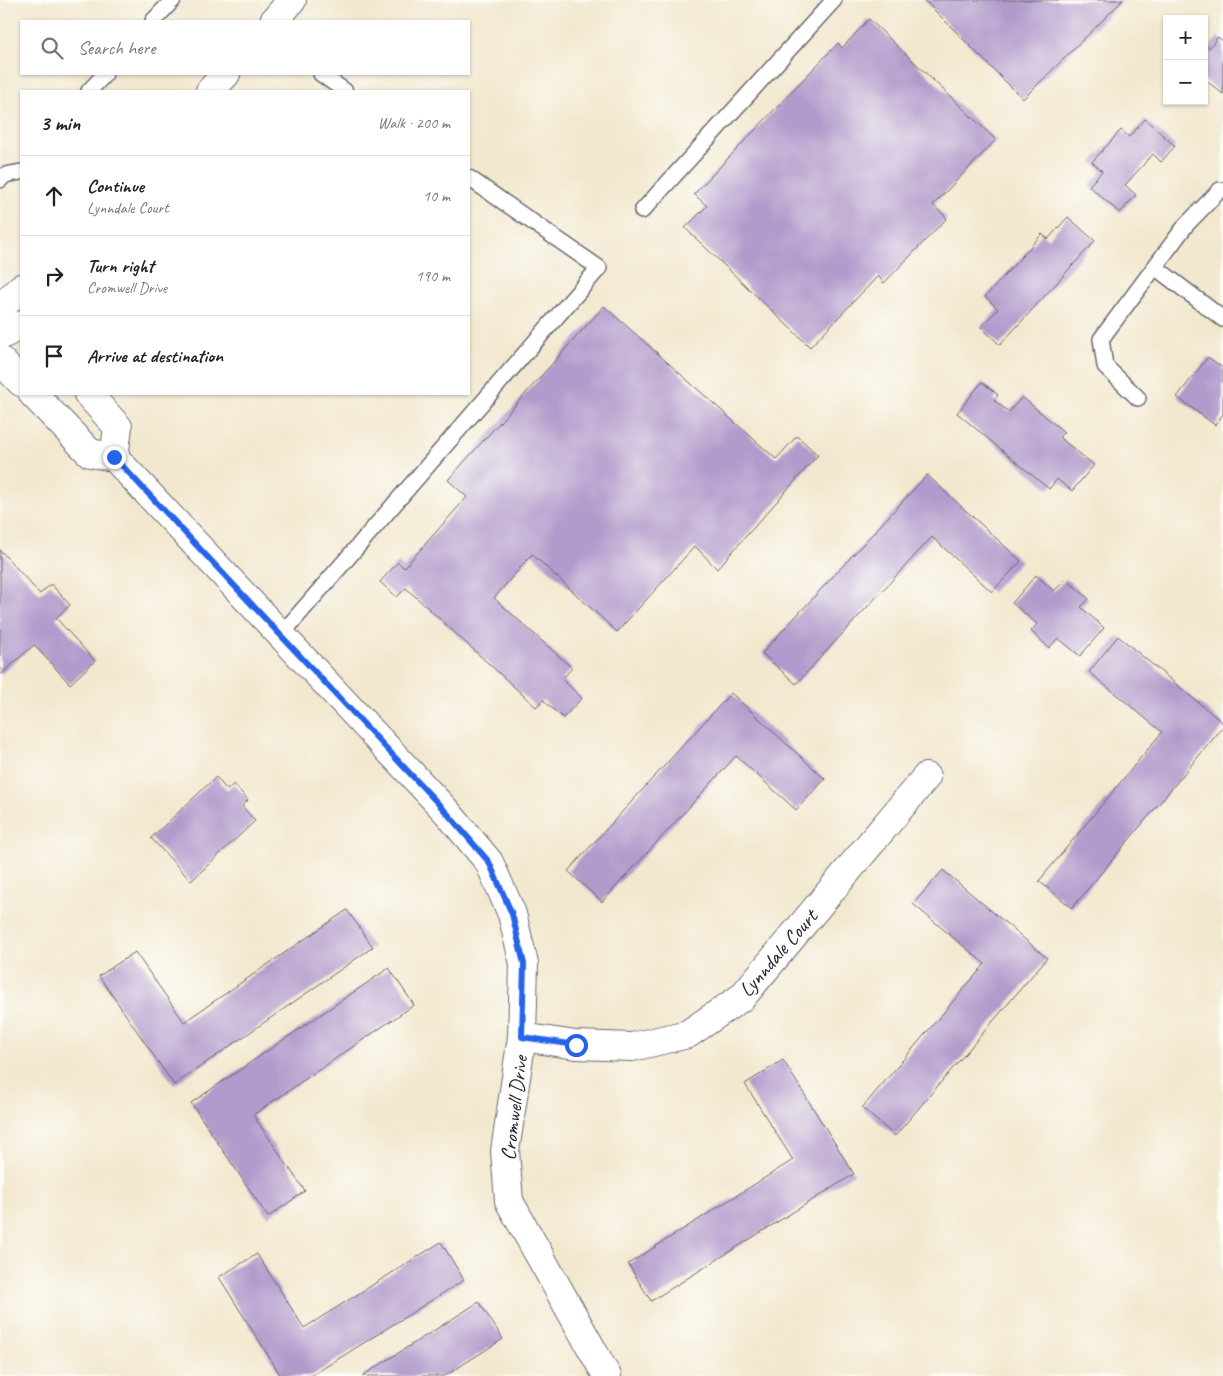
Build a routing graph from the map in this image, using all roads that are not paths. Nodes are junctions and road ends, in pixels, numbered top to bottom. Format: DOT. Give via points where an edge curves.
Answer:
graph roads {
  1 [pos="173,0"];
  2 [pos="292,0"];
  3 [pos="834,0"];
  4 [pos="154,20"];
  5 [pos="275,20"];
  6 [pos="104,75"];
  7 [pos="225,75"];
  8 [pos="322,75"];
  9 [pos="90,90"];
  10 [pos="211,90"];
  11 [pos="344,90"];
  12 [pos="20,172"];
  13 [pos="470,179"];
  14 [pos="0,180"];
  15 [pos="1223,190"];
  16 [pos="642,211"];
  17 [pos="1154,267"];
  18 [pos="20,289"];
  19 [pos="0,308"];
  20 [pos="1223,319"];
  21 [pos="20,326"];
  22 [pos="0,336"];
  23 [pos="0,360"];
  24 [pos="20,381"];
  25 [pos="34,395"];
  26 [pos="89,395"];
  27 [pos="1138,398"];
  28 [pos="114,457"];
  29 [pos="280,636"];
  30 [pos="926,777"];
  31 [pos="522,1037"];
  32 [pos="607,1376"];
  1 -- 4 [label="lane"];
  2 -- 5 [label="street"];
  3 -- 16 [label="lane"];
  6 -- 9 [label="lane"];
  7 -- 10 [label="street"];
  8 -- 11 [label="lane"];
  12 -- 14 [label="lane" via="5,175"];
  13 -- 29 [label="lane" via="599,268"];
  15 -- 17 [label="lane" via="1186,225"];
  17 -- 20 [label="lane"];
  17 -- 27 [label="lane" via="1101,339 1106,366"];
  18 -- 19 [label="street"];
  21 -- 22 [label="street"];
  23 -- 24 [label="street"];
  25 -- 28 [label="street" via="90,453"];
  26 -- 28 [label="street" via="118,427"];
  28 -- 29 [label="street, Cromwell Drive"];
  29 -- 31 [label="street, Cromwell Drive" via="489,862 512,914 524,964"];
  30 -- 31 [label="street, Lynndale Court" via="742,997 688,1034 632,1047 576,1045"];
  31 -- 32 [label="street, Cromwell Drive" via="505,1151 509,1201"];
}
